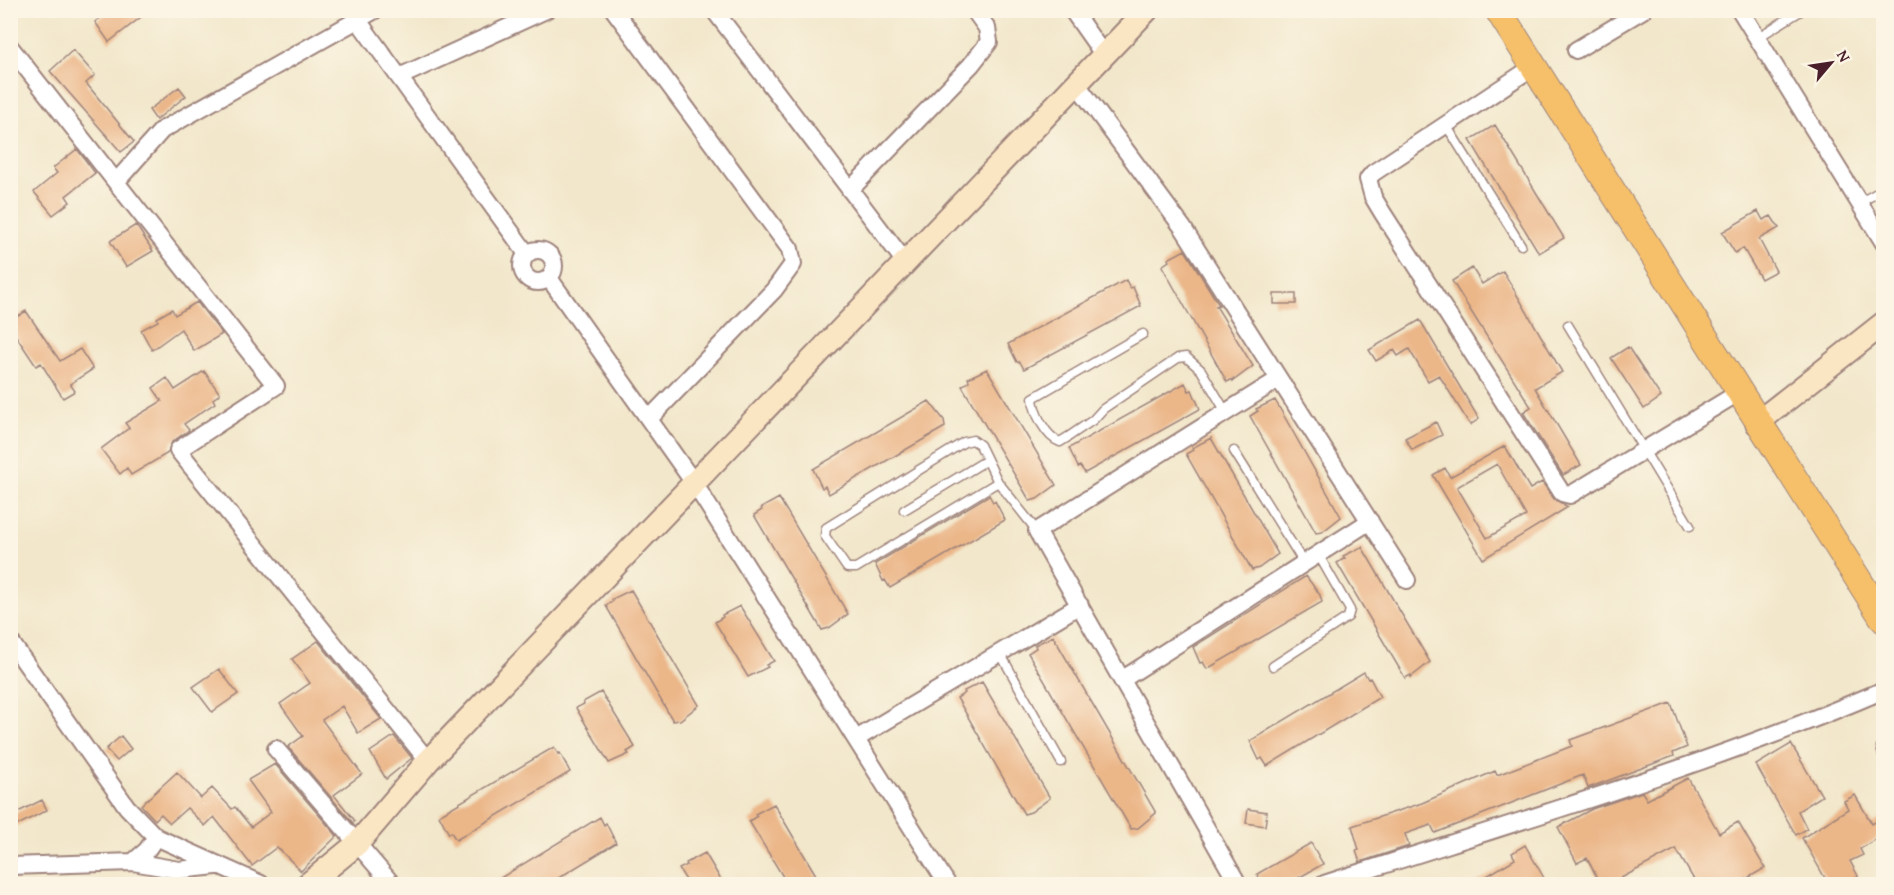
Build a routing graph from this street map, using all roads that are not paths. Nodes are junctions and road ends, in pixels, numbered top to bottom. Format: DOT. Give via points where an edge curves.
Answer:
graph roads {
  1 [pos="375,10"];
  2 [pos="546,10"];
  3 [pos="614,10"];
  4 [pos="714,10"];
  5 [pos="974,10"];
  6 [pos="1072,10"];
  7 [pos="1147,10"];
  8 [pos="1498,10"];
  9 [pos="1643,10"];
  10 [pos="1740,10"];
  11 [pos="1802,10"];
  12 [pos="357,19"];
  13 [pos="1757,38"];
  14 [pos="10,47"];
  15 [pos="1576,50"];
  16 [pos="1103,54"];
  17 [pos="1533,67"];
  18 [pos="399,76"];
  19 [pos="1076,83"];
  20 [pos="1446,125"];
  21 [pos="116,182"];
  22 [pos="1884,189"];
  23 [pos="850,190"];
  24 [pos="1859,203"];
  25 [pos="1884,243"];
  26 [pos="1521,245"];
  27 [pos="527,254"];
  28 [pos="904,262"];
  29 [pos="549,278"];
  30 [pos="1884,323"];
  31 [pos="1568,325"];
  32 [pos="1143,334"];
  33 [pos="1279,379"];
  34 [pos="1738,393"];
  35 [pos="1226,412"];
  36 [pos="649,419"];
  37 [pos="1756,423"];
  38 [pos="1643,449"];
  39 [pos="1234,451"];
  40 [pos="987,460"];
  41 [pos="998,482"];
  42 [pos="694,483"];
  43 [pos="904,510"];
  44 [pos="1370,522"];
  45 [pos="1690,526"];
  46 [pos="1037,531"];
  47 [pos="1311,559"];
  48 [pos="1407,580"];
  49 [pos="1080,605"];
  50 [pos="1884,620"];
  51 [pos="10,641"];
  52 [pos="999,653"];
  53 [pos="1273,666"];
  54 [pos="1123,679"];
  55 [pos="1884,690"];
  56 [pos="856,738"];
  57 [pos="1884,741"];
  58 [pos="276,749"];
  59 [pos="1884,760"];
  60 [pos="428,761"];
  61 [pos="1061,762"];
  62 [pos="156,837"];
  63 [pos="357,844"];
  64 [pos="133,862"];
  65 [pos="10,866"];
  66 [pos="217,866"];
  67 [pos="946,882"];
  68 [pos="261,885"];
  69 [pos="308,885"];
  70 [pos="392,885"];
  71 [pos="1238,885"];
  72 [pos="1324,885"];
  1 -- 12 [label="street"];
  2 -- 18 [label="street"];
  3 -- 36 [label="street" via="790,249 793,264 774,290"];
  4 -- 23 [label="street"];
  5 -- 23 [label="street" via="987,28 989,42"];
  6 -- 16 [label="street"];
  7 -- 16 [label="street"];
  8 -- 17 [label="main road"];
  9 -- 15 [label="street"];
  10 -- 13 [label="street"];
  11 -- 13 [label="lane"];
  12 -- 18 [label="street"];
  12 -- 21 [label="street" via="162,130"];
  13 -- 24 [label="street"];
  14 -- 21 [label="street"];
  16 -- 19 [label="street"];
  17 -- 20 [label="street"];
  17 -- 34 [label="main road"];
  18 -- 27 [label="street"];
  19 -- 28 [label="street"];
  19 -- 33 [label="street" via="1183,228"];
  20 -- 26 [label="lane"];
  20 -- 38 [label="street" via="1368,179 1382,212 1562,493 1570,495"];
  21 -- 60 [label="street" via="276,386 178,450"];
  22 -- 24 [label="lane"];
  23 -- 28 [label="street"];
  24 -- 25 [label="street"];
  27 -- 29 [label="street" via="522,261 526,277 542,282"];
  27 -- 29 [label="street" via="543,250 550,255 554,262"];
  28 -- 42 [label="street"];
  29 -- 36 [label="street"];
  30 -- 37 [label="street"];
  31 -- 38 [label="lane"];
  32 -- 35 [label="lane" via="1033,398 1038,417 1054,440 1060,442 1068,437 1178,358 1186,357 1201,370"];
  33 -- 35 [label="street"];
  33 -- 44 [label="street"];
  34 -- 37 [label="main road"];
  34 -- 38 [label="street"];
  35 -- 46 [label="street"];
  36 -- 42 [label="street"];
  37 -- 50 [label="main road"];
  38 -- 45 [label="lane"];
  39 -- 47 [label="lane"];
  40 -- 41 [label="lane"];
  40 -- 41 [label="lane" via="980,445 973,440 964,442 826,528 825,536 847,568 856,568"];
  40 -- 43 [label="lane"];
  41 -- 46 [label="lane"];
  42 -- 56 [label="street"];
  42 -- 60 [label="street"];
  44 -- 47 [label="street"];
  44 -- 48 [label="street"];
  46 -- 49 [label="street"];
  47 -- 53 [label="lane" via="1350,610 1348,617"];
  47 -- 54 [label="street"];
  49 -- 52 [label="street"];
  49 -- 54 [label="street"];
  51 -- 62 [label="street" via="127,807"];
  52 -- 56 [label="street"];
  52 -- 61 [label="lane"];
  54 -- 71 [label="street"];
  55 -- 72 [label="street" via="1729,752"];
  56 -- 67 [label="street"];
  57 -- 59 [label="lane"];
  58 -- 63 [label="street"];
  60 -- 63 [label="street"];
  62 -- 64 [label="street"];
  62 -- 66 [label="street"];
  63 -- 69 [label="street"];
  63 -- 70 [label="street"];
  64 -- 65 [label="street"];
  64 -- 66 [label="street" via="179,870"];
  66 -- 68 [label="street"];
}
